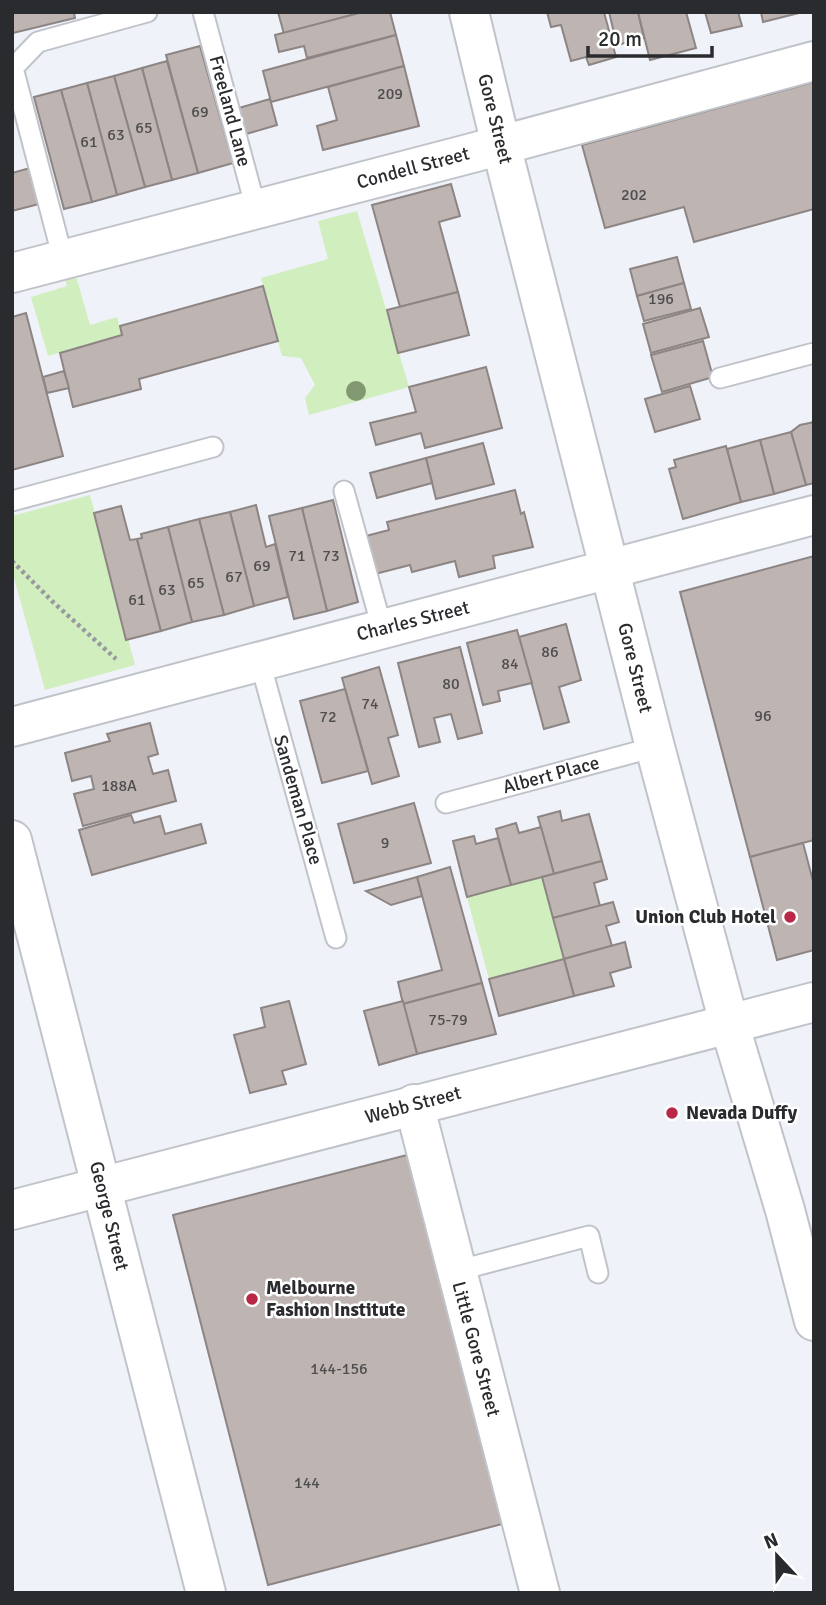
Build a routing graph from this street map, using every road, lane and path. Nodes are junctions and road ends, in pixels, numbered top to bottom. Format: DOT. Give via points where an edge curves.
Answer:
graph roads {
  1 [pos="147,12"];
  2 [pos="203,12"];
  3 [pos="469,12"];
  4 [pos="814,61"];
  5 [pos="501,145"];
  6 [pos="256,209"];
  7 [pos="63,259"];
  8 [pos="12,273"];
  9 [pos="814,353"];
  10 [pos="720,378"];
  11 [pos="212,447"];
  12 [pos="344,491"];
  13 [pos="12,501"];
  14 [pos="814,514"];
  15 [pos="12,561"];
  16 [pos="611,571"];
  17 [pos="382,628"];
  18 [pos="260,662"];
  19 [pos="120,663"];
  20 [pos="12,727"];
  21 [pos="656,747"];
  22 [pos="446,803"];
  23 [pos="12,840"];
  24 [pos="336,938"];
  25 [pos="27,957"];
  26 [pos="814,1002"];
  27 [pos="729,1023"];
  28 [pos="414,1104"];
  29 [pos="102,1188"];
  30 [pos="12,1210"];
  31 [pos="456,1271"];
  32 [pos="598,1273"];
  33 [pos="814,1321"];
  34 [pos="206,1593"];
  35 [pos="540,1593"];
  1 -- 7 [label="lane" via="38,42 13,68"];
  2 -- 6 [label="lane, Freeland Lane"];
  3 -- 5 [label="street, Gore Street"];
  4 -- 5 [label="street, Condell Street"];
  5 -- 6 [label="street, Condell Street"];
  5 -- 16 [label="street, Gore Street"];
  6 -- 7 [label="street, Condell Street"];
  7 -- 8 [label="street, Condell Street"];
  9 -- 10 [label="lane"];
  11 -- 13 [label="lane"];
  12 -- 17 [label="lane"];
  14 -- 16 [label="street, Charles Street"];
  15 -- 19 [label="path"];
  16 -- 17 [label="street, Charles Street"];
  16 -- 21 [label="street, Gore Street"];
  17 -- 18 [label="street, Charles Street"];
  18 -- 20 [label="street, Charles Street"];
  18 -- 24 [label="lane, Sandeman Place"];
  21 -- 22 [label="lane, Albert Place"];
  21 -- 27 [label="street, Gore Street"];
  23 -- 25 [label="street, George Street"];
  25 -- 29 [label="street, George Street"];
  26 -- 27 [label="street, Webb Street"];
  27 -- 28 [label="street, Webb Street"];
  27 -- 33 [label="street, Gore Street"];
  28 -- 29 [label="street, Webb Street"];
  28 -- 31 [label="street, Little Gore Street"];
  29 -- 30 [label="street, Webb Street"];
  29 -- 34 [label="street, George Street"];
  31 -- 32 [label="lane" via="589,1236"];
  31 -- 35 [label="street, Little Gore Street"];
}
